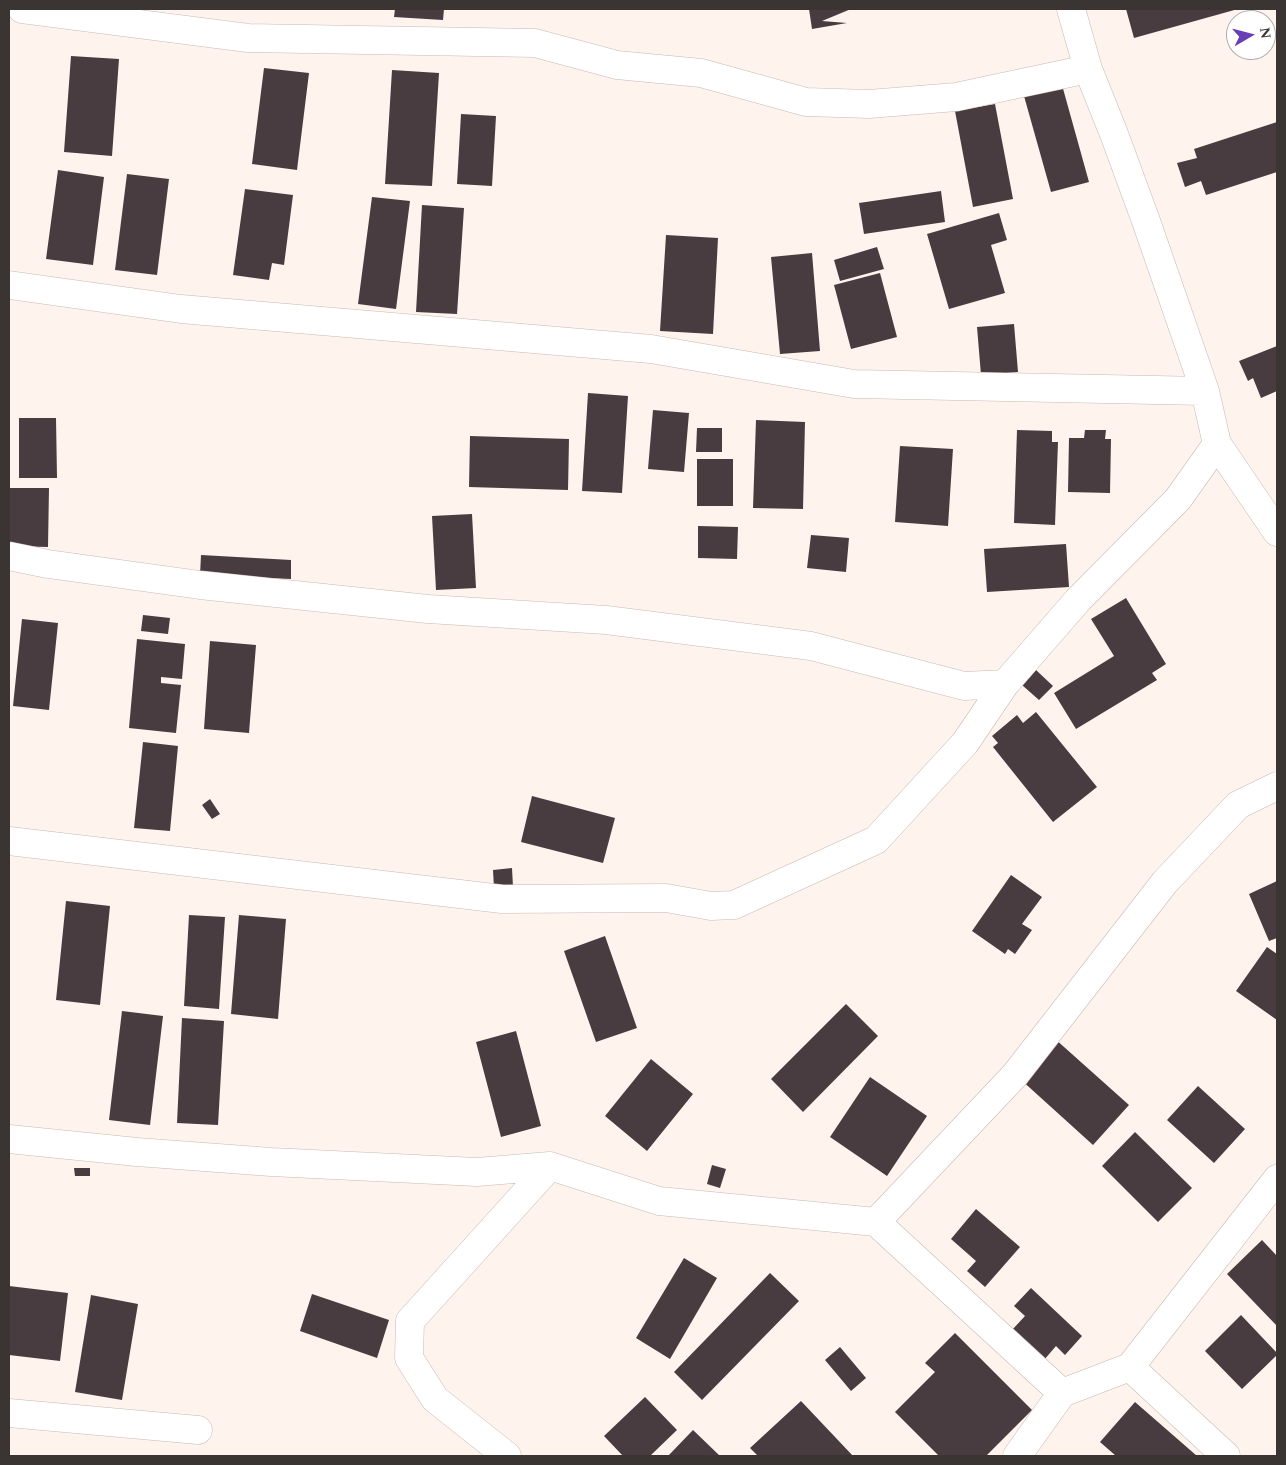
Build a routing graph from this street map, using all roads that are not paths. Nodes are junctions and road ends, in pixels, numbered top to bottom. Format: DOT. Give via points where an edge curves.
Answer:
graph roads {
  1 [pos="22,9"];
  2 [pos="1072,9"];
  3 [pos="1088,69"];
  4 [pos="9,285"];
  5 [pos="1205,391"];
  6 [pos="1216,444"];
  7 [pos="1277,532"];
  8 [pos="9,556"];
  9 [pos="1004,684"];
  10 [pos="1277,786"];
  11 [pos="9,841"];
  12 [pos="9,1139"];
  13 [pos="550,1166"];
  14 [pos="1277,1179"];
  15 [pos="876,1222"];
  16 [pos="1130,1367"];
  17 [pos="1062,1393"];
  18 [pos="9,1413"];
  19 [pos="198,1430"];
  20 [pos="507,1456"];
  21 [pos="1017,1456"];
  22 [pos="1226,1456"];
  1 -- 3 [label="street" via="248,38 535,44 617,65 701,72 806,102 869,104 956,97"];
  2 -- 3 [label="street"];
  3 -- 5 [label="street" via="1143,212"];
  4 -- 5 [label="street" via="181,309 651,349 854,384"];
  5 -- 6 [label="street"];
  6 -- 7 [label="street"];
  6 -- 9 [label="street" via="1178,499 1078,600"];
  8 -- 9 [label="street" via="200,585 428,609 606,620 704,632 811,646 964,686"];
  9 -- 11 [label="street" via="965,743 876,840 734,906 711,906 666,898 502,899"];
  10 -- 15 [label="street" via="1238,805 1165,882 1015,1074"];
  12 -- 13 [label="street" via="261,1161 477,1172"];
  13 -- 15 [label="street" via="659,1201"];
  13 -- 20 [label="street" via="410,1321 409,1358 435,1399"];
  14 -- 16 [label="street"];
  15 -- 17 [label="street"];
  16 -- 17 [label="street"];
  16 -- 22 [label="street"];
  17 -- 21 [label="street"];
  18 -- 19 [label="street"];
}
